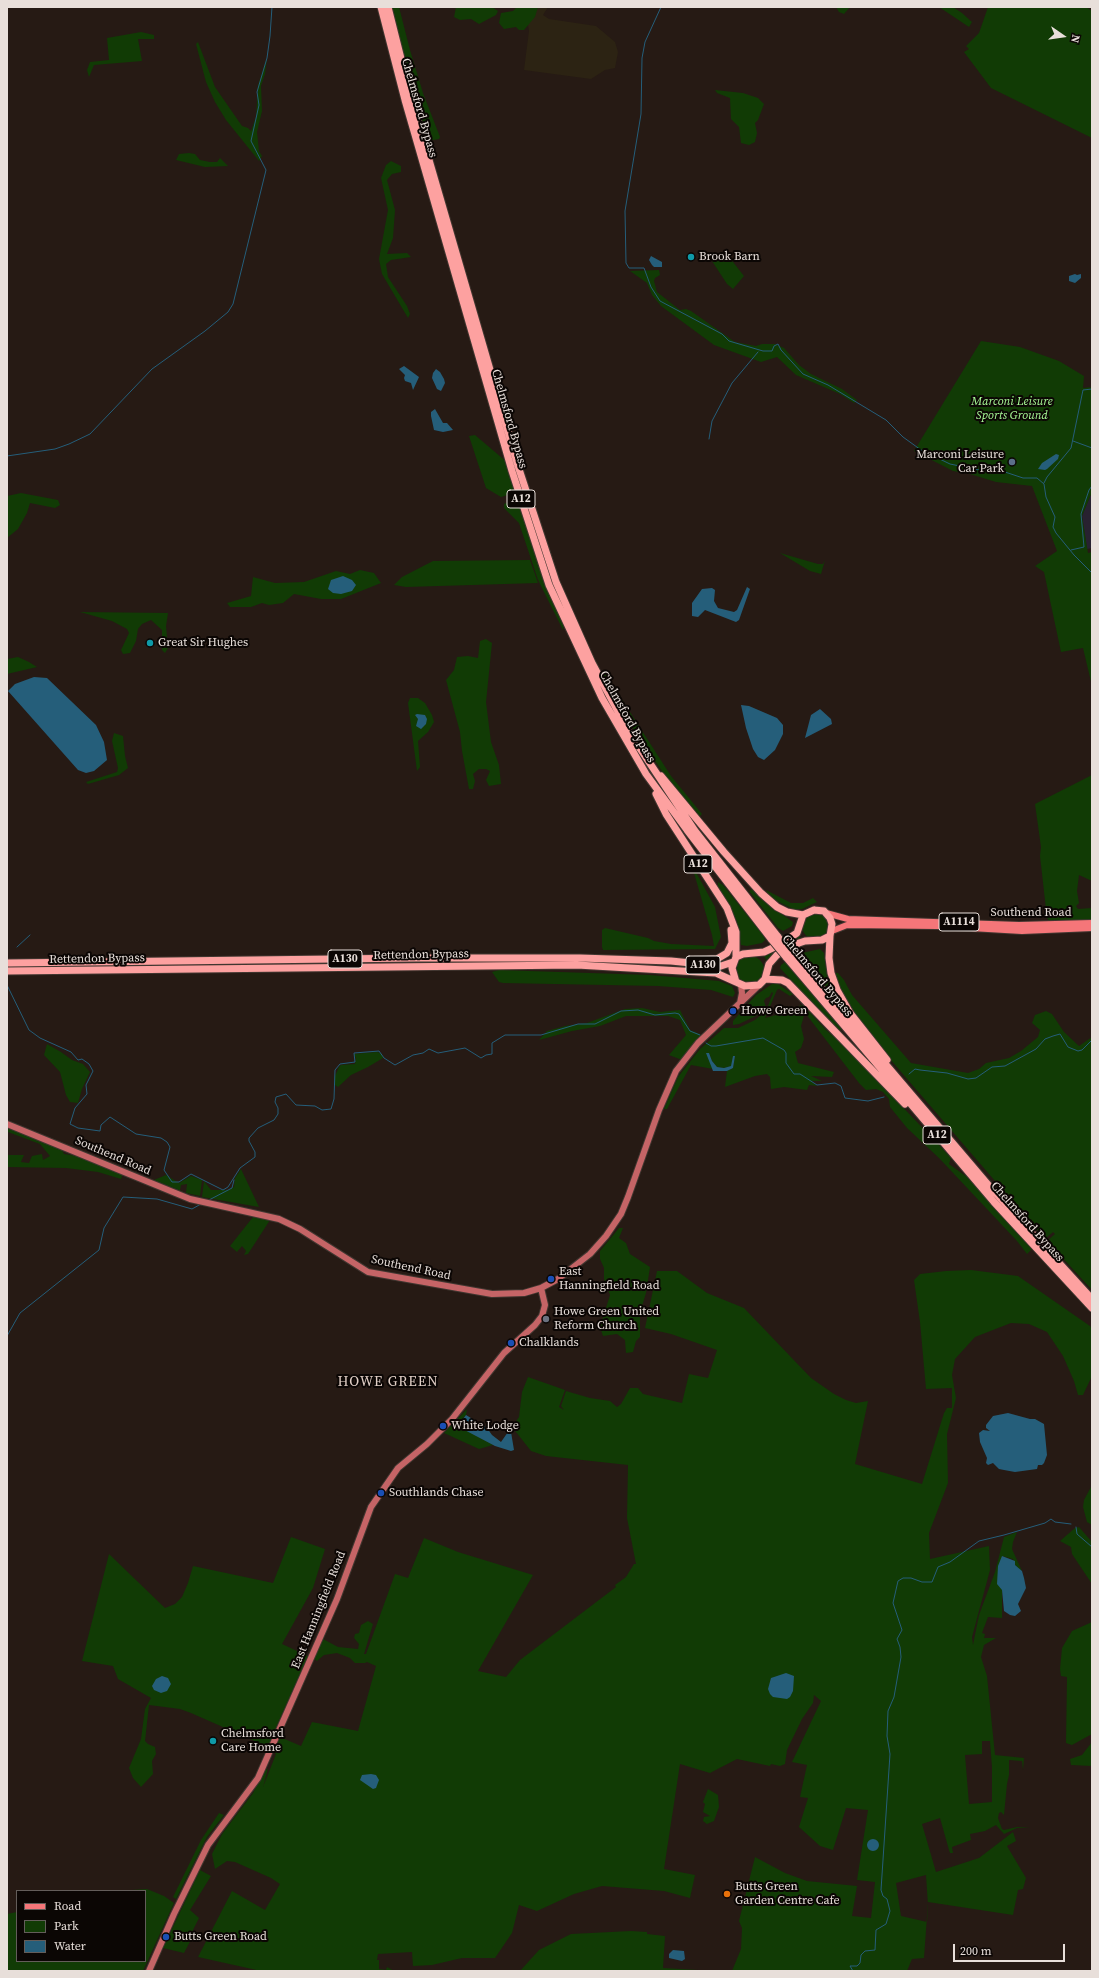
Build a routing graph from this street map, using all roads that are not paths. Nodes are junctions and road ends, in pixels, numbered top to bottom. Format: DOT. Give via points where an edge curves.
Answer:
graph roads {
  1 [pos="380,7"];
  2 [pos="388,7"];
  3 [pos="647,759"];
  4 [pos="646,774"];
  5 [pos="712,886"];
  6 [pos="826,913"];
  7 [pos="802,915"];
  8 [pos="1092,923"];
  9 [pos="1092,928"];
  10 [pos="831,934"];
  11 [pos="775,938"];
  12 [pos="789,956"];
  13 [pos="735,960"];
  14 [pos="671,961"];
  15 [pos="7,963"];
  16 [pos="7,971"];
  17 [pos="764,979"];
  18 [pos="739,983"];
  19 [pos="758,985"];
  20 [pos="740,1003"];
  21 [pos="7,1124"];
  22 [pos="964,1166"];
  23 [pos="990,1187"];
  24 [pos="541,1288"];
  25 [pos="1092,1300"];
  26 [pos="1092,1308"];
  27 [pos="149,1971"];
  1 -- 4 [label="highway, Chelmsford Bypass / A12" via="510,463 549,585 596,686"];
  2 -- 3 [label="highway, Chelmsford Bypass / A12" via="411,98 518,466 556,582 592,663"];
  3 -- 7 [label="highway, A12" via="761,894 777,907"];
  3 -- 11 [label="highway, Chelmsford Bypass / A12" via="695,831"];
  4 -- 5 [label="highway, A12" via="666,814"];
  4 -- 11 [label="highway, Chelmsford Bypass / A12" via="687,830"];
  5 -- 13 [label="highway, A12" via="732,919 737,942"];
  5 -- 14 [label="highway, A12" via="729,923 732,943 730,948 722,957"];
  6 -- 7 [label="highway" via="814,910"];
  6 -- 8 [label="main road, Southend Road / A1114" via="848,918 1002,924"];
  6 -- 10 [label="highway" via="832,924"];
  7 -- 13 [label="highway, Rettendon Bypass" via="797,933 780,945 764,952 743,954"];
  9 -- 10 [label="main road, Southend Road / A1114" via="1022,931 937,926 847,925"];
  10 -- 17 [label="highway" via="822,940 799,943 777,954 769,964"];
  10 -- 23 [label="highway, A12" via="831,973 850,1013"];
  11 -- 12 [label="highway, Chelmsford Bypass / A12, bridge"];
  12 -- 22 [label="highway, Chelmsford Bypass / A12"];
  12 -- 23 [label="highway, Chelmsford Bypass / A12"];
  13 -- 14 [label="highway, Rettendon Bypass / A130" via="721,966"];
  13 -- 18 [label="highway" via="733,974"];
  14 -- 15 [label="highway, Rettendon Bypass / A130" via="416,958"];
  16 -- 18 [label="highway, Rettendon Bypass / A130" via="577,964 716,973"];
  17 -- 19 [label="highway"];
  17 -- 22 [label="highway, A12" via="782,980 795,989"];
  18 -- 19 [label="highway" via="748,987"];
  18 -- 20 [label="street" via="742,993"];
  19 -- 20 [label="street"];
  20 -- 24 [label="street, Southend Road" via="698,1043 668,1086 628,1197 614,1225 590,1254 558,1279"];
  21 -- 24 [label="street, Southend Road" via="190,1200 279,1218 368,1272 492,1294 514,1294"];
  22 -- 26 [label="highway, Chelmsford Bypass / A12"];
  23 -- 25 [label="highway, Chelmsford Bypass / A12"];
  24 -- 27 [label="street, East Hanningfield Road" via="544,1310 538,1321 504,1353 452,1419 398,1468 371,1507 338,1599 258,1778 208,1845"];
}
